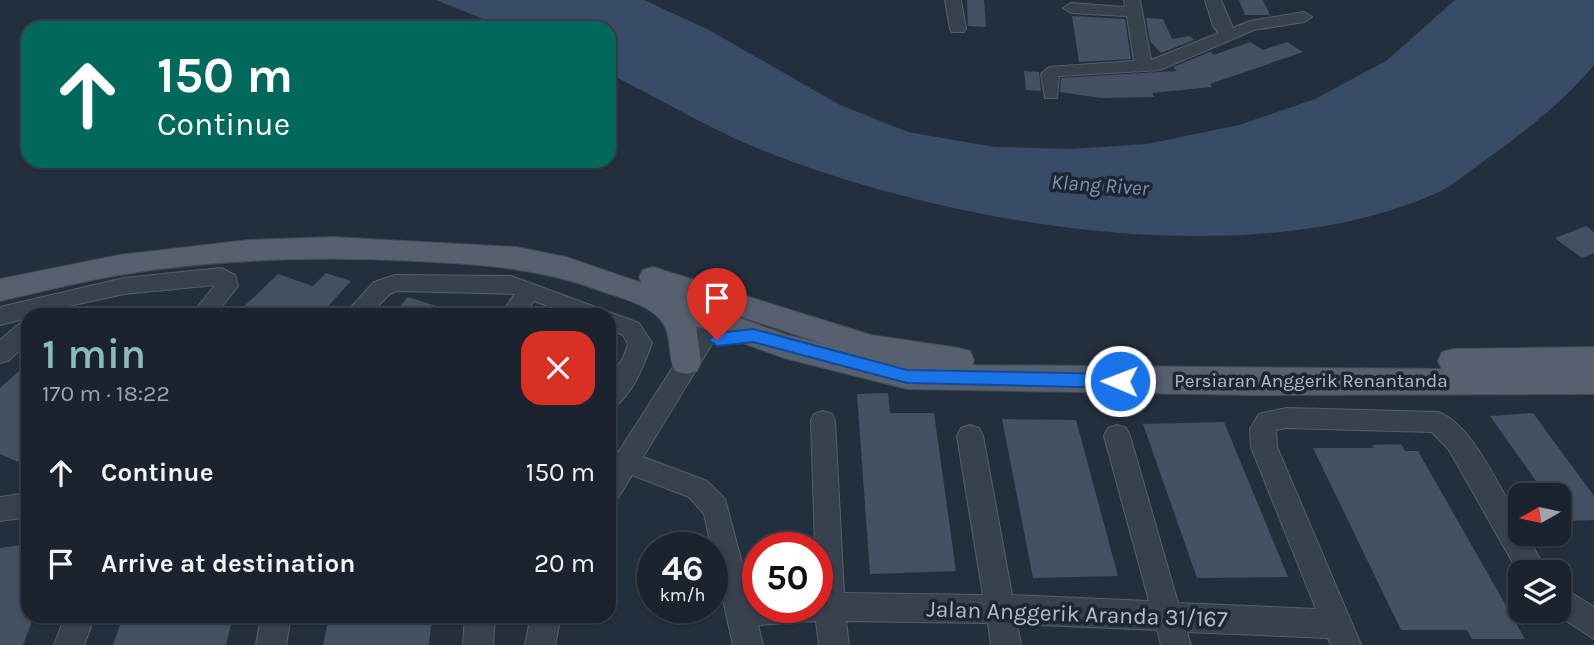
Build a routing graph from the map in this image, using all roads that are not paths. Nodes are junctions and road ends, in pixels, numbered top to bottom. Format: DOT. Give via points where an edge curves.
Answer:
graph roads {
  1 [pos="953,0"];
  2 [pos="1213,0"];
  3 [pos="1133,6"];
  4 [pos="1072,8"];
  5 [pos="1304,17"];
  6 [pos="958,29"];
  7 [pos="1230,34"];
  8 [pos="1143,64"];
  9 [pos="1051,93"];
  10 [pos="167,250"];
  11 [pos="0,272"];
  12 [pos="0,290"];
  13 [pos="530,290"];
  14 [pos="652,295"];
  15 [pos="52,308"];
  16 [pos="208,308"];
  17 [pos="362,308"];
  18 [pos="516,308"];
  19 [pos="578,308"];
  20 [pos="720,311"];
  21 [pos="21,314"];
  22 [pos="0,316"];
  23 [pos="616,324"];
  24 [pos="21,335"];
  25 [pos="753,335"];
  26 [pos="0,354"];
  27 [pos="1594,359"];
  28 [pos="686,362"];
  29 [pos="1594,381"];
  30 [pos="616,388"];
  31 [pos="823,421"];
  32 [pos="970,436"];
  33 [pos="1117,436"];
  34 [pos="627,462"];
  35 [pos="616,479"];
  36 [pos="21,506"];
  37 [pos="0,509"];
  38 [pos="822,532"];
  39 [pos="1526,560"];
  40 [pos="833,607"];
  41 [pos="1571,608"];
  42 [pos="1000,609"];
  43 [pos="741,612"];
  44 [pos="1167,617"];
  45 [pos="77,623"];
  46 [pos="275,623"];
  47 [pos="480,623"];
  48 [pos="545,623"];
  49 [pos="826,623"];
  50 [pos="1594,625"];
  51 [pos="1341,635"];
  52 [pos="69,645"];
  53 [pos="271,645"];
  54 [pos="478,645"];
  55 [pos="540,645"];
  56 [pos="748,645"];
  57 [pos="834,645"];
  58 [pos="1006,645"];
  59 [pos="1176,645"];
  1 -- 6 [label="street"];
  2 -- 7 [label="street" via="1220,26"];
  3 -- 4 [label="street"];
  3 -- 8 [label="street"];
  5 -- 7 [label="street"];
  7 -- 8 [label="street" via="1160,65"];
  8 -- 9 [label="street" via="1139,68 1055,71 1050,74"];
  10 -- 11 [label="main road, Persiaran Anggerik Renantanda" via="128,246"];
  10 -- 12 [label="main road, Persiaran Anggerik Renantanda"];
  10 -- 14 [label="main road, Persiaran Anggerik Renantanda" via="333,247 516,257 566,267"];
  10 -- 20 [label="main road, Persiaran Anggerik Renantanda" via="315,231 530,241"];
  13 -- 17 [label="street" via="491,283 395,283 382,288"];
  13 -- 18 [label="street"];
  13 -- 19 [label="street"];
  14 -- 20 [label="main road, Persiaran Anggerik Renantanda"];
  14 -- 28 [label="main road" via="681,320"];
  15 -- 16 [label="street" via="124,286 222,276 227,286"];
  20 -- 25 [label="main road, Persiaran Anggerik Renantanda"];
  20 -- 27 [label="main road, Persiaran Anggerik Renantanda" via="917,356 987,362"];
  20 -- 28 [label="street"];
  21 -- 22 [label="street"];
  23 -- 30 [label="street" via="637,335 640,343"];
  24 -- 26 [label="street"];
  25 -- 28 [label="main road" via="717,340"];
  25 -- 29 [label="main road, Persiaran Anggerik Renantanda" via="907,376 1185,382"];
  28 -- 34 [label="street"];
  31 -- 38 [label="street"];
  32 -- 42 [label="street"];
  33 -- 44 [label="street"];
  34 -- 35 [label="street"];
  34 -- 43 [label="street" via="698,489 709,498 722,523"];
  36 -- 37 [label="street"];
  39 -- 51 [label="street" via="1458,442 1438,422 1268,421 1263,429 1264,447"];
  40 -- 42 [label="street, Jalan Anggerik Aranda 31/167"];
  41 -- 50 [label="street"];
  42 -- 44 [label="street, Jalan Anggerik Aranda 31/167"];
  42 -- 58 [label="street"];
  43 -- 56 [label="street"];
  44 -- 51 [label="street, Jalan Anggerik Aranda 31/167"];
  44 -- 59 [label="street"];
  45 -- 52 [label="street"];
  46 -- 53 [label="street"];
  47 -- 54 [label="street"];
  48 -- 55 [label="street"];
  49 -- 57 [label="street"];
}
